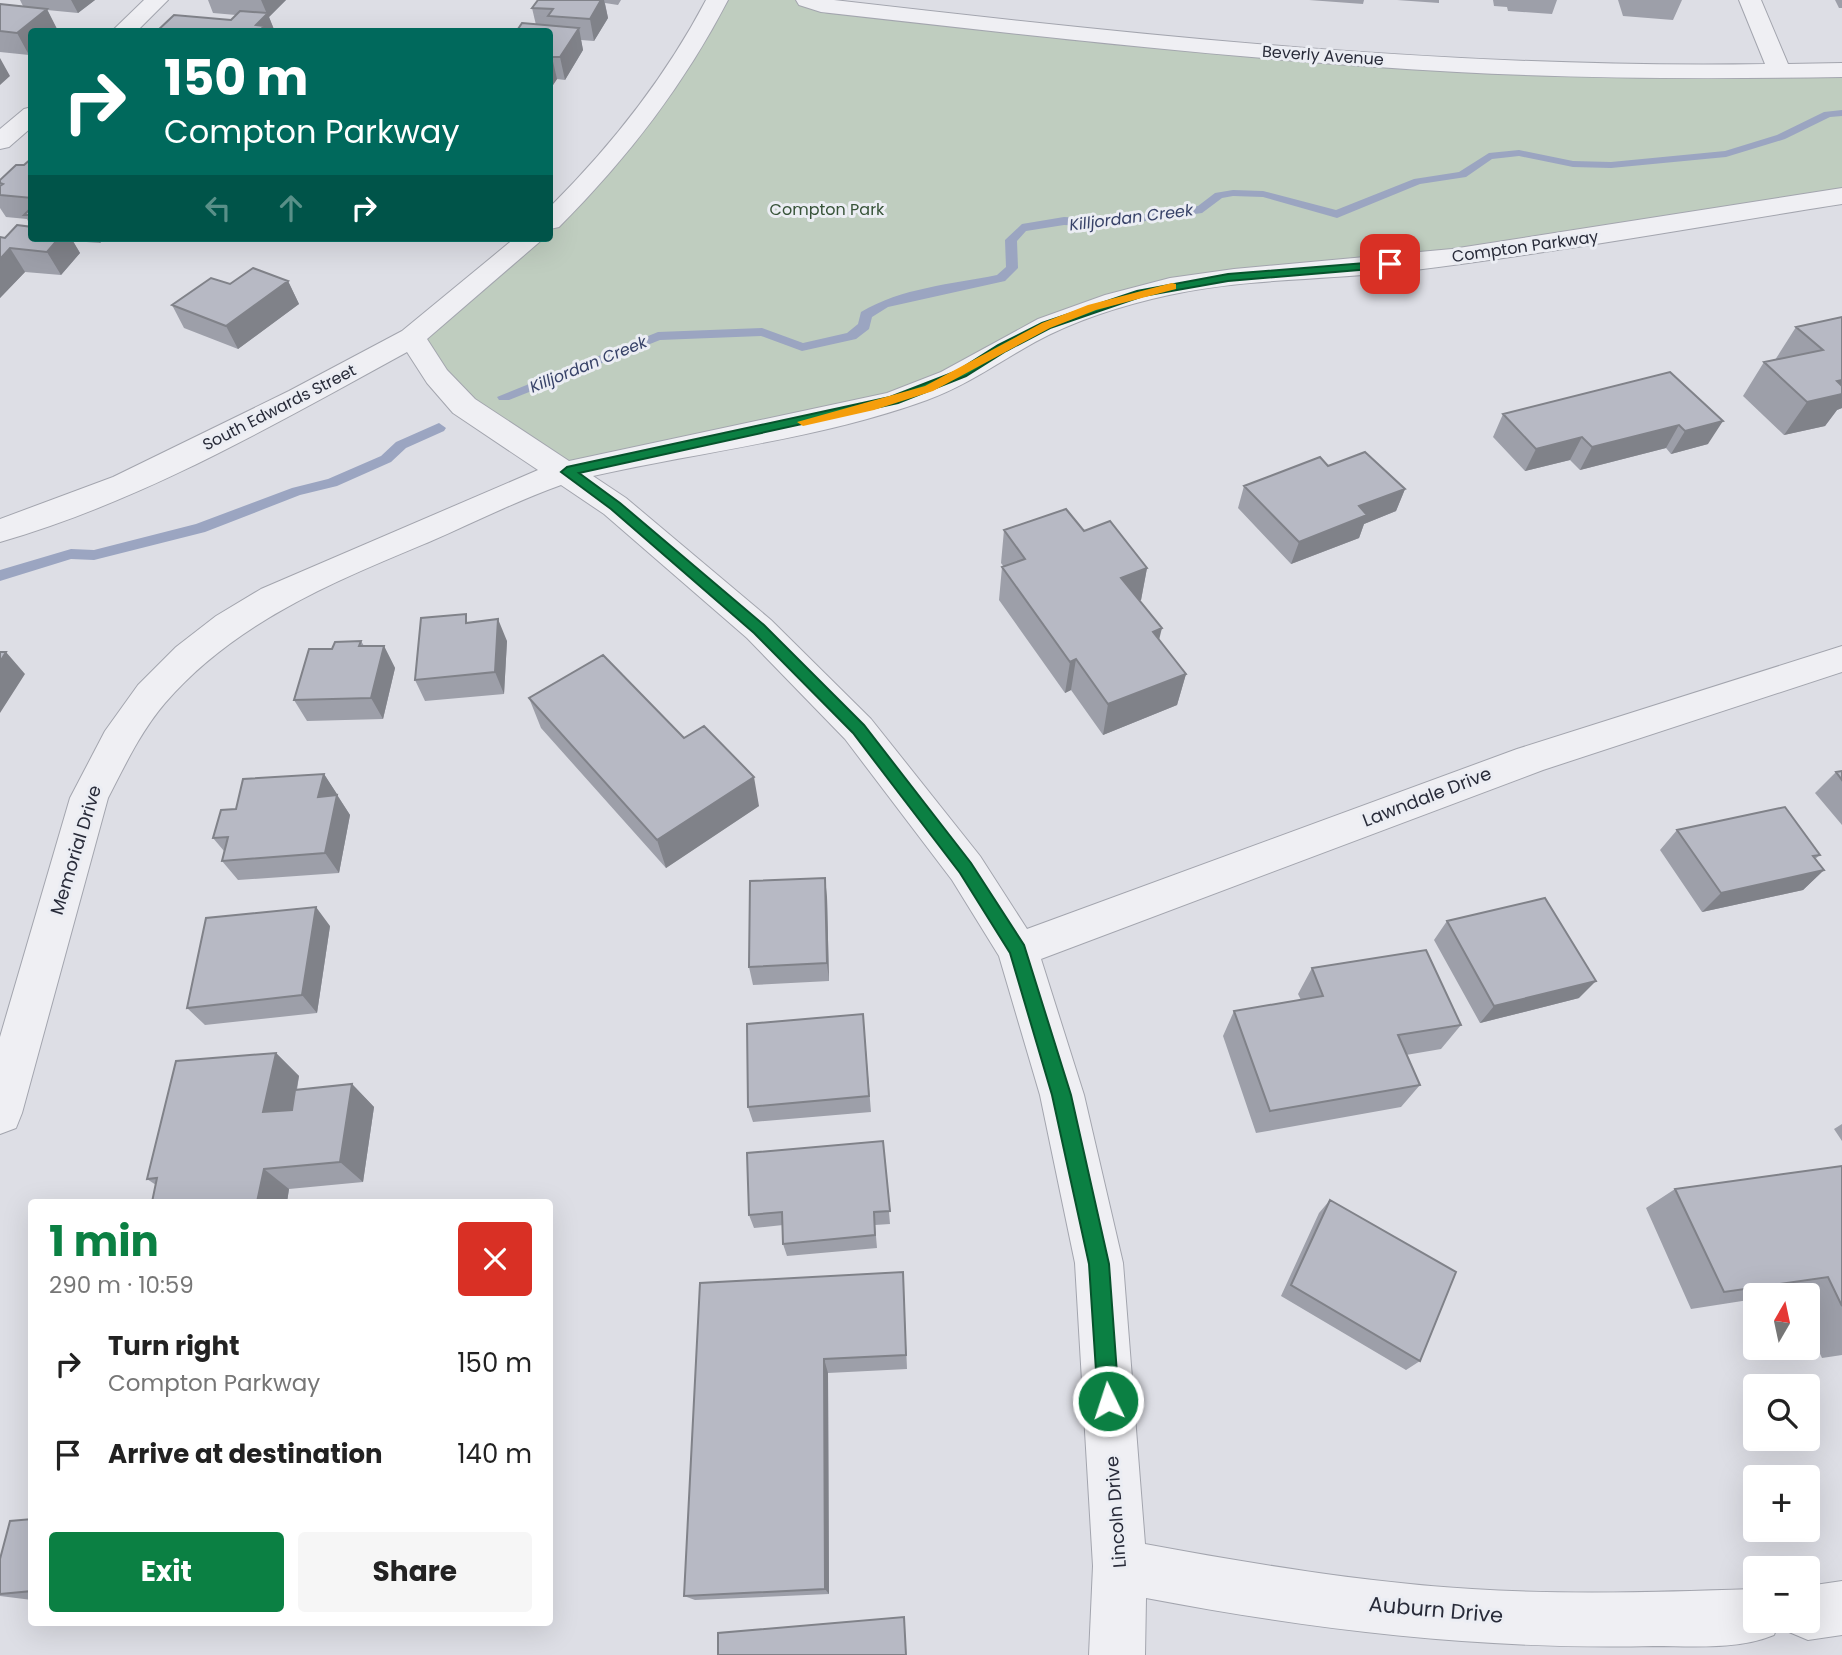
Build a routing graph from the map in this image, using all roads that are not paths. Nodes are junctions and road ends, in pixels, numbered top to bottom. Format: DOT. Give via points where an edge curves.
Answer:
graph roads {
  1 [pos="157,0"];
  2 [pos="718,0"];
  3 [pos="807,0"];
  4 [pos="1750,0"];
  5 [pos="126,28"];
  6 [pos="1842,70"];
  7 [pos="1780,72"];
  8 [pos="28,118"];
  9 [pos="0,142"];
  10 [pos="1842,197"];
  11 [pos="553,218"];
  12 [pos="526,242"];
  13 [pos="412,337"];
  14 [pos="567,472"];
  15 [pos="0,531"];
  16 [pos="1842,659"];
  17 [pos="1018,950"];
  18 [pos="0,1113"];
  19 [pos="1120,1566"];
  20 [pos="1842,1608"];
  21 [pos="1820,1611"];
  22 [pos="1743,1616"];
  23 [pos="1117,1655"];
  1 -- 5 [label="street"];
  2 -- 11 [label="street" via="661,94"];
  3 -- 7 [label="street, Beverly Avenue" via="1068,34 1344,57 1629,73"];
  4 -- 7 [label="street"];
  6 -- 7 [label="street, Beverly Avenue"];
  8 -- 9 [label="street"];
  10 -- 14 [label="street, Compton Parkway" via="1503,251 1228,278 1141,293 1046,326 962,374 893,401"];
  12 -- 13 [label="street, South Edwards Street"];
  13 -- 14 [label="street, Lincoln Drive" via="437,376 464,406"];
  13 -- 15 [label="street, South Edwards Street" via="124,485"];
  14 -- 17 [label="street, Lincoln Drive" via="615,506 759,629 858,729 958,858"];
  14 -- 18 [label="street, Memorial Drive" via="301,582 254,607 171,671 109,753 89,798"];
  16 -- 17 [label="street, Lawndale Drive" via="1521,761"];
  17 -- 19 [label="street, Lincoln Drive" via="1062,1095 1099,1264"];
  19 -- 22 [label="street, Auburn Drive" via="1245,1590 1432,1613 1619,1620"];
  19 -- 23 [label="street, Lincoln Drive"];
  20 -- 21 [label="street"];
}
